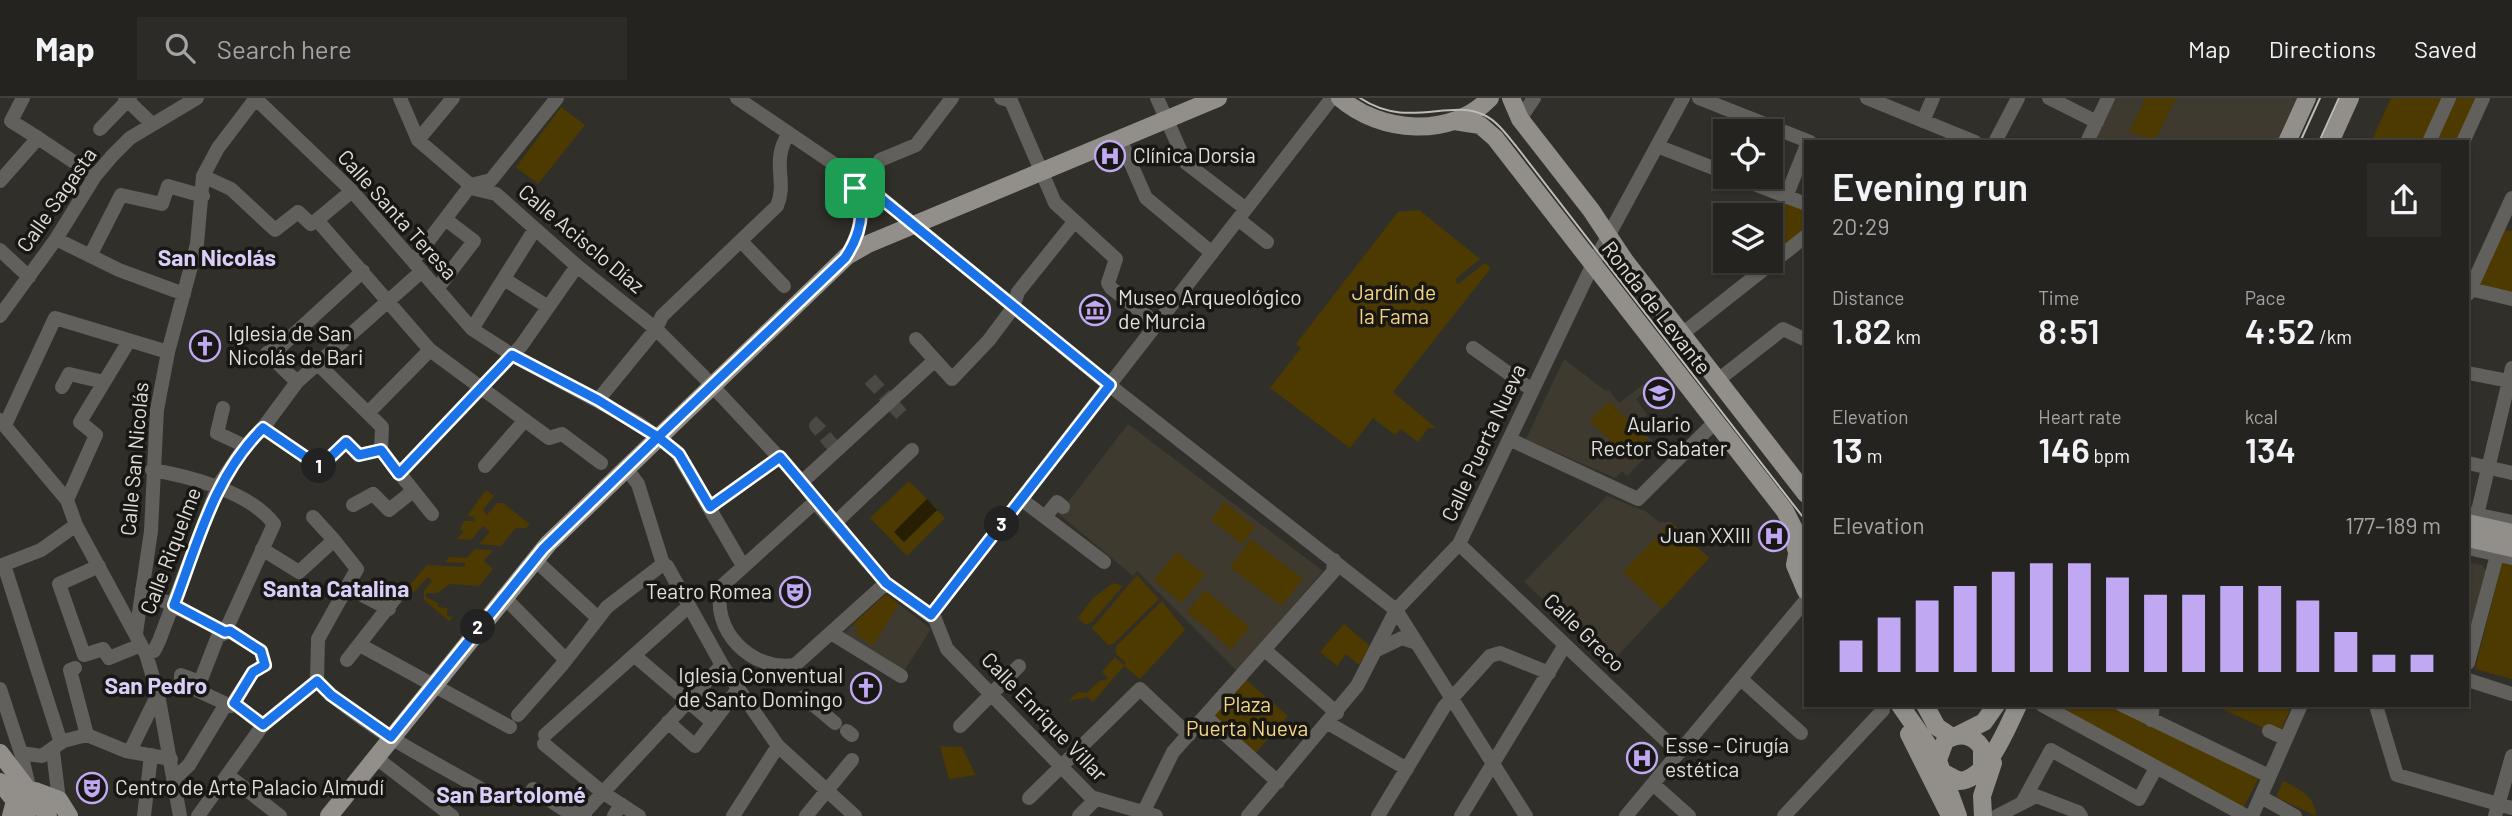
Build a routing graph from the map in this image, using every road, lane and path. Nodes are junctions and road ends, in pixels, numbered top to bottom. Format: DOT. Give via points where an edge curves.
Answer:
graph roads {
  1 [pos="23,98"];
  2 [pos="197,98"];
  3 [pos="255,98"];
  4 [pos="400,98"];
  5 [pos="453,98"];
  6 [pos="545,98"];
  7 [pos="557,98"];
  8 [pos="737,98"];
  9 [pos="952,98"];
  10 [pos="1157,98"];
  11 [pos="1217,98"];
  12 [pos="1332,98"];
  13 [pos="1340,98"];
  14 [pos="1490,98"];
  15 [pos="1511,98"];
  16 [pos="1534,98"];
  17 [pos="1683,98"];
  18 [pos="1699,98"];
  19 [pos="1867,98"];
  20 [pos="1933,98"];
  21 [pos="2018,98"];
  22 [pos="2049,98"];
  23 [pos="2108,98"];
  24 [pos="2307,98"];
  25 [pos="2350,98"];
  26 [pos="2449,98"];
  27 [pos="2483,98"];
  28 [pos="128,99"];
  29 [pos="1010,99"];
  30 [pos="1167,119"];
  31 [pos="1520,120"];
  32 [pos="1454,121"];
  33 [pos="1923,121"];
  34 [pos="2097,122"];
  35 [pos="151,123"];
  36 [pos="100,130"];
  37 [pos="787,136"];
  38 [pos="38,138"];
  39 [pos="1120,139"];
  40 [pos="418,140"];
  41 [pos="1806,140"];
  42 [pos="1970,140"];
  43 [pos="1997,140"];
  44 [pos="2088,140"];
  45 [pos="2288,140"];
  46 [pos="2331,140"];
  47 [pos="2430,140"];
  48 [pos="2464,140"];
  49 [pos="1657,146"];
  50 [pos="1804,152"];
  51 [pos="1713,168"];
  52 [pos="1042,172"];
  53 [pos="95,176"];
  54 [pos="203,176"];
  55 [pos="0,181"];
  56 [pos="476,184"];
  57 [pos="860,185"];
  58 [pos="1767,189"];
  59 [pos="352,191"];
  60 [pos="203,196"];
  61 [pos="1787,197"];
  62 [pos="2512,198"];
  63 [pos="1804,203"];
  64 [pos="1242,214"];
  65 [pos="445,219"];
  66 [pos="317,220"];
  67 [pos="1074,222"];
  68 [pos="914,225"];
  69 [pos="2506,225"];
  70 [pos="535,229"];
  71 [pos="1608,235"];
  72 [pos="1804,238"];
  73 [pos="56,239"];
  74 [pos="741,241"];
  75 [pos="1267,243"];
  76 [pos="0,250"];
  77 [pos="1212,253"];
  78 [pos="90,256"];
  79 [pos="845,258"];
  80 [pos="1593,264"];
  81 [pos="417,266"];
  82 [pos="577,266"];
  83 [pos="363,271"];
  84 [pos="29,277"];
  85 [pos="504,279"];
  86 [pos="784,286"];
  87 [pos="437,289"];
  88 [pos="2469,292"];
  89 [pos="184,294"];
  90 [pos="2512,299"];
  91 [pos="390,301"];
  92 [pos="548,307"];
  93 [pos="1013,308"];
  94 [pos="0,316"];
  95 [pos="1157,324"];
  96 [pos="472,329"];
  97 [pos="656,329"];
  98 [pos="1682,334"];
  99 [pos="916,339"];
  100 [pos="1804,339"];
  101 [pos="129,341"];
  102 [pos="1473,348"];
  103 [pos="430,350"];
  104 [pos="168,352"];
  105 [pos="512,355"];
  106 [pos="935,360"];
  107 [pos="320,365"];
  108 [pos="2469,373"];
  109 [pos="2511,374"];
  110 [pos="1717,380"];
  111 [pos="104,382"];
  112 [pos="297,382"];
  113 [pos="712,385"];
  114 [pos="1110,385"];
  115 [pos="62,387"];
  116 [pos="479,387"];
  117 [pos="1532,390"];
  118 [pos="598,400"];
  119 [pos="223,408"];
  120 [pos="369,412"];
  121 [pos="525,420"];
  122 [pos="3,422"];
  123 [pos="1715,422"];
  124 [pos="263,428"];
  125 [pos="658,437"];
  126 [pos="1509,439"];
  127 [pos="245,446"];
  128 [pos="381,450"];
  129 [pos="912,450"];
  130 [pos="780,457"];
  131 [pos="601,463"];
  132 [pos="2469,463"];
  133 [pos="485,466"];
  134 [pos="626,468"];
  135 [pos="2490,468"];
  136 [pos="152,470"];
  137 [pos="2512,473"];
  138 [pos="399,474"];
  139 [pos="802,482"];
  140 [pos="218,486"];
  141 [pos="1804,486"];
  142 [pos="413,491"];
  143 [pos="1021,499"];
  144 [pos="67,500"];
  145 [pos="816,501"];
  146 [pos="353,505"];
  147 [pos="710,507"];
  148 [pos="1063,507"];
  149 [pos="432,514"];
  150 [pos="313,517"];
  151 [pos="1045,517"];
  152 [pos="2471,517"];
  153 [pos="2512,522"];
  154 [pos="834,524"];
  155 [pos="76,526"];
  156 [pos="1804,535"];
  157 [pos="2469,538"];
  158 [pos="334,540"];
  159 [pos="1460,544"];
  160 [pos="2469,548"];
  161 [pos="2509,548"];
  162 [pos="1796,549"];
  163 [pos="262,550"];
  164 [pos="534,559"];
  165 [pos="1335,559"];
  166 [pos="1104,562"];
  167 [pos="663,564"];
  168 [pos="2,565"];
  169 [pos="99,566"];
  170 [pos="743,566"];
  171 [pos="886,583"];
  172 [pos="347,587"];
  173 [pos="1804,587"];
  174 [pos="142,590"];
  175 [pos="400,592"];
  176 [pos="503,596"];
  177 [pos="1804,602"];
  178 [pos="174,605"];
  179 [pos="689,606"];
  180 [pos="389,609"];
  181 [pos="1396,610"];
  182 [pos="931,615"];
  183 [pos="598,618"];
  184 [pos="225,632"];
  185 [pos="831,633"];
  186 [pos="1417,643"];
  187 [pos="141,644"];
  188 [pos="359,645"];
  189 [pos="1565,645"];
  190 [pos="1266,651"];
  191 [pos="1374,652"];
  192 [pos="635,656"];
  193 [pos="565,659"];
  194 [pos="347,660"];
  195 [pos="2469,660"];
  196 [pos="722,665"];
  197 [pos="1019,666"];
  198 [pos="75,668"];
  199 [pos="1549,673"];
  200 [pos="901,676"];
  201 [pos="1741,679"];
  202 [pos="2469,680"];
  203 [pos="317,681"];
  204 [pos="433,684"];
  205 [pos="0,689"];
  206 [pos="738,689"];
  207 [pos="993,693"];
  208 [pos="158,694"];
  209 [pos="2512,694"];
  210 [pos="804,697"];
  211 [pos="1451,699"];
  212 [pos="687,702"];
  213 [pos="230,704"];
  214 [pos="1894,707"];
  215 [pos="1926,707"];
  216 [pos="1995,707"];
  217 [pos="2017,707"];
  218 [pos="2046,707"];
  219 [pos="2131,707"];
  220 [pos="2300,707"];
  221 [pos="2377,709"];
  222 [pos="2152,712"];
  223 [pos="1207,718"];
  224 [pos="1333,718"];
  225 [pos="668,722"];
  226 [pos="712,722"];
  227 [pos="263,725"];
  228 [pos="960,726"];
  229 [pos="2007,727"];
  230 [pos="845,730"];
  231 [pos="2269,731"];
  232 [pos="1801,733"];
  233 [pos="87,735"];
  234 [pos="1189,735"];
  235 [pos="1955,736"];
  236 [pos="391,737"];
  237 [pos="2286,739"];
  238 [pos="778,746"];
  239 [pos="57,747"];
  240 [pos="132,747"];
  241 [pos="22,753"];
  242 [pos="1679,753"];
  243 [pos="0,754"];
  244 [pos="150,755"];
  245 [pos="2512,756"];
  246 [pos="171,759"];
  247 [pos="380,760"];
  248 [pos="852,760"];
  249 [pos="1493,765"];
  250 [pos="1062,766"];
  251 [pos="1940,766"];
  252 [pos="2156,768"];
  253 [pos="1407,769"];
  254 [pos="1978,773"];
  255 [pos="229,776"];
  256 [pos="2269,776"];
  257 [pos="175,778"];
  258 [pos="0,782"];
  259 [pos="1278,782"];
  260 [pos="1653,784"];
  261 [pos="533,789"];
  262 [pos="825,790"];
  263 [pos="602,792"];
  264 [pos="494,796"];
  265 [pos="2261,797"];
  266 [pos="1029,798"];
  267 [pos="59,800"];
  268 [pos="1095,800"];
  269 [pos="2022,803"];
  270 [pos="17,809"];
  271 [pos="2501,809"];
  272 [pos="617,810"];
  273 [pos="1150,813"];
  274 [pos="1383,814"];
  275 [pos="583,815"];
  276 [pos="48,816"];
  277 [pos="69,816"];
  278 [pos="144,816"];
  279 [pos="180,816"];
  280 [pos="198,816"];
  281 [pos="280,816"];
  282 [pos="329,816"];
  283 [pos="452,816"];
  284 [pos="639,816"];
  285 [pos="733,816"];
  286 [pos="806,816"];
  287 [pos="855,816"];
  288 [pos="1079,816"];
  289 [pos="1248,816"];
  290 [pos="1461,816"];
  291 [pos="1526,816"];
  292 [pos="1626,816"];
  293 [pos="1689,816"];
  294 [pos="1784,816"];
  295 [pos="1951,816"];
  296 [pos="1958,816"];
  297 [pos="1982,816"];
  298 [pos="1997,816"];
  299 [pos="2081,816"];
  300 [pos="2246,816"];
  301 [pos="2252,816"];
  302 [pos="2295,816"];
  1 -- 38 [label="street" via="11,121"];
  2 -- 35 [label="street, Calle Sagasta"];
  3 -- 54 [label="street, Calle San Nicolás"];
  3 -- 59 [label="street, Calle Santa Teresa"];
  4 -- 40 [label="street, Calle Acisclo Díaz"];
  5 -- 40 [label="street"];
  6 -- 56 [label="street"];
  7 -- 56 [label="street" via="491,180"];
  8 -- 37 [label="street"];
  9 -- 57 [label="street" via="916,145 878,162"];
  10 -- 30 [label="street"];
  11 -- 30 [label="main road"];
  12 -- 64 [label="street"];
  13 -- 32 [label="main road" via="1357,111 1390,124 1413,127"];
  14 -- 32 [label="main road"];
  15 -- 31 [label="main road, Ronda de Levante"];
  16 -- 31 [label="street"];
  17 -- 49 [label="street, Calle Puerta Nueva"];
  18 -- 41 [label="street"];
  19 -- 33 [label="street"];
  20 -- 33 [label="street"];
  21 -- 43 [label="street"];
  22 -- 34 [label="street"];
  23 -- 34 [label="street"];
  24 -- 45 [label="main road"];
  25 -- 46 [label="main road"];
  26 -- 47 [label="street"];
  27 -- 48 [label="street"];
  28 -- 35 [label="street"];
  28 -- 36 [label="street"];
  29 -- 52 [label="street"];
  30 -- 39 [label="main road"];
  30 -- 64 [label="street" via="1186,163"];
  31 -- 71 [label="main road, Ronda de Levante"];
  32 -- 80 [label="main road, Ronda de Levante" via="1480,125 1491,133"];
  33 -- 42 [label="street"];
  34 -- 44 [label="street"];
  35 -- 53 [label="street, Calle Sagasta" via="130,138"];
  37 -- 57 [label="street"];
  37 -- 74 [label="street" via="779,154 779,202"];
  38 -- 53 [label="street"];
  38 -- 55 [label="street"];
  39 -- 52 [label="main road"];
  39 -- 77 [label="street" via="1146,198"];
  40 -- 56 [label="street, Calle Acisclo Díaz"];
  49 -- 51 [label="street"];
  49 -- 71 [label="street, Calle Puerta Nueva"];
  50 -- 61 [label="street"];
  52 -- 67 [label="street" via="1054,201"];
  52 -- 68 [label="main road"];
  53 -- 73 [label="street, Calle Sagasta"];
  54 -- 60 [label="street, Calle San Nicolás"];
  54 -- 66 [label="street" via="231,189 275,230 298,212 310,224"];
  56 -- 65 [label="street, Calle Riquelme"];
  56 -- 70 [label="street, Calle Acisclo Díaz" via="496,194"];
  57 -- 68 [label="street"];
  57 -- 79 [label="street" via="860,223"];
  58 -- 61 [label="street"];
  59 -- 66 [label="street"];
  59 -- 81 [label="street, Calle Santa Teresa"];
  60 -- 78 [label="street" via="169,186 162,204 121,195"];
  60 -- 89 [label="street, Calle San Nicolás"];
  61 -- 63 [label="street"];
  62 -- 69 [label="street"];
  64 -- 75 [label="street"];
  64 -- 77 [label="street"];
  65 -- 81 [label="street, Calle Riquelme"];
  65 -- 87 [label="street" via="474,242"];
  66 -- 83 [label="street"];
  67 -- 93 [label="street" via="1018,292"];
  67 -- 95 [label="street" via="1116,259 1108,283 1111,288"];
  68 -- 79 [label="main road"];
  68 -- 93 [label="street"];
  69 -- 88 [label="street"];
  70 -- 82 [label="street, Calle Acisclo Díaz"];
  70 -- 85 [label="street"];
  71 -- 80 [label="street, Calle Puerta Nueva"];
  71 -- 98 [label="main road, Ronda de Levante"];
  72 -- 98 [label="street"];
  73 -- 78 [label="street"];
  73 -- 84 [label="street, Calle Sagasta"];
  74 -- 86 [label="street"];
  74 -- 97 [label="street" via="662,316"];
  76 -- 84 [label="street"];
  77 -- 95 [label="street"];
  78 -- 89 [label="street"];
  79 -- 113 [label="main road"];
  80 -- 117 [label="street, Calle Puerta Nueva"];
  80 -- 123 [label="main road, Ronda de Levante"];
  81 -- 87 [label="street, Calle Santa Teresa"];
  81 -- 91 [label="street, Calle Riquelme"];
  82 -- 92 [label="street"];
  82 -- 97 [label="street, Calle Acisclo Díaz"];
  83 -- 91 [label="street"];
  83 -- 112 [label="street" via="279,348 267,353"];
  84 -- 94 [label="street, Calle Sagasta"];
  85 -- 92 [label="street"];
  85 -- 96 [label="street"];
  87 -- 96 [label="street, Calle Santa Teresa"];
  88 -- 90 [label="street"];
  89 -- 104 [label="street, Calle San Nicolás"];
  91 -- 103 [label="street"];
  91 -- 107 [label="street, Calle Riquelme"];
  92 -- 105 [label="street"];
  93 -- 106 [label="street" via="952,379"];
  93 -- 114 [label="street"];
  95 -- 114 [label="street"];
  96 -- 105 [label="street, Calle Santa Teresa"];
  97 -- 113 [label="street, Calle Acisclo Díaz"];
  97 -- 118 [label="street"];
  98 -- 110 [label="main road, Ronda de Levante"];
  99 -- 106 [label="street"];
  100 -- 110 [label="street" via="1783,329"];
  101 -- 104 [label="street"];
  101 -- 111 [label="street"];
  101 -- 122 [label="street" via="55,318"];
  102 -- 117 [label="street"];
  103 -- 116 [label="street"];
  103 -- 120 [label="street"];
  104 -- 136 [label="street, Calle San Nicolás"];
  105 -- 116 [label="street"];
  105 -- 118 [label="street, Calle Santa Teresa"];
  106 -- 139 [label="street"];
  107 -- 112 [label="street, Calle Riquelme"];
  107 -- 120 [label="street"];
  108 -- 109 [label="street"];
  109 -- 135 [label="street"];
  110 -- 141 [label="main road, Ronda de Levante"];
  111 -- 115 [label="street" via="69,374"];
  111 -- 144 [label="street" via="80,422 96,435"];
  112 -- 124 [label="street, Calle Riquelme"];
  113 -- 125 [label="main road"];
  113 -- 130 [label="street, Calle Acisclo Díaz"];
  114 -- 143 [label="street"];
  114 -- 165 [label="street"];
  116 -- 121 [label="street"];
  116 -- 138 [label="street"];
  117 -- 126 [label="street, Calle Puerta Nueva"];
  118 -- 125 [label="street, Calle Santa Teresa"];
  119 -- 127 [label="street" via="217,433"];
  120 -- 128 [label="street" via="382,427"];
  121 -- 131 [label="street" via="550,438 562,434"];
  121 -- 133 [label="street"];
  122 -- 144 [label="street"];
  123 -- 126 [label="street" via="1638,499"];
  123 -- 162 [label="main road, Ronda de Levante" via="1789,518"];
  124 -- 127 [label="street, Calle Riquelme"];
  124 -- 128 [label="street" via="320,467 346,442 359,455"];
  125 -- 134 [label="main road"];
  125 -- 147 [label="street, Calle Santa Teresa" via="679,454"];
  126 -- 159 [label="street, Calle Puerta Nueva"];
  127 -- 140 [label="street, Calle Riquelme"];
  128 -- 138 [label="street"];
  129 -- 154 [label="street"];
  130 -- 139 [label="street, Calle Acisclo Díaz"];
  130 -- 147 [label="street"];
  132 -- 135 [label="street"];
  134 -- 164 [label="main road"];
  134 -- 167 [label="street" via="638,484"];
  135 -- 137 [label="street"];
  135 -- 152 [label="street"];
  136 -- 140 [label="street"];
  136 -- 174 [label="street, Calle San Nicolás" via="151,531"];
  138 -- 142 [label="street"];
  139 -- 145 [label="street, Calle Acisclo Díaz"];
  140 -- 163 [label="street" via="274,524"];
  140 -- 178 [label="street, Calle Riquelme"];
  142 -- 146 [label="street" via="389,510 373,494"];
  142 -- 149 [label="street"];
  143 -- 151 [label="street"];
  143 -- 182 [label="street"];
  144 -- 155 [label="street"];
  145 -- 154 [label="street, Calle Acisclo Díaz"];
  145 -- 170 [label="street"];
  147 -- 170 [label="street, Calle Santa Teresa"];
  148 -- 151 [label="street" via="1057,502"];
  150 -- 158 [label="street"];
  151 -- 166 [label="street"];
  152 -- 153 [label="street"];
  152 -- 161 [label="main road"];
  154 -- 171 [label="street, Calle Acisclo Díaz"];
  155 -- 168 [label="street" via="41,550"];
  155 -- 169 [label="street"];
  156 -- 162 [label="main road"];
  157 -- 161 [label="main road"];
  158 -- 163 [label="street" via="299,572"];
  158 -- 172 [label="street" via="357,569"];
  159 -- 181 [label="street, Calle Puerta Nueva"];
  159 -- 189 [label="street, Calle Greco"];
  160 -- 161 [label="street"];
  161 -- 195 [label="street"];
  162 -- 173 [label="main road, Ronda de Levante" via="1796,570"];
  163 -- 184 [label="street"];
  164 -- 176 [label="main road"];
  164 -- 183 [label="street"];
  165 -- 181 [label="street"];
  165 -- 190 [label="street" via="1333,572"];
  167 -- 179 [label="street"];
  167 -- 183 [label="street"];
  168 -- 239 [label="street"];
  169 -- 187 [label="street"];
  169 -- 187 [label="street" via="60,584 84,655 103,649 109,658"];
  170 -- 185 [label="street" via="722,586 718,606 729,636 753,657 769,665 795,665"];
  171 -- 182 [label="street, Calle Acisclo Díaz"];
  171 -- 185 [label="street"];
  172 -- 180 [label="street"];
  172 -- 203 [label="street" via="318,639"];
  174 -- 178 [label="street"];
  174 -- 187 [label="street, Calle San Nicolás"];
  175 -- 180 [label="street"];
  176 -- 193 [label="street"];
  176 -- 204 [label="main road"];
  177 -- 201 [label="street"];
  178 -- 184 [label="street"];
  178 -- 187 [label="street, Calle Riquelme" via="157,647"];
  179 -- 192 [label="street"];
  179 -- 196 [label="street"];
  180 -- 188 [label="street"];
  181 -- 186 [label="street"];
  181 -- 191 [label="street, Calle Puerta Nueva"];
  182 -- 207 [label="street, Calle Enrique Villar" via="947,649"];
  183 -- 193 [label="street"];
  184 -- 213 [label="street" via="261,651 265,665 253,672"];
  184 -- 213 [label="street" via="218,636 200,682 181,675 181,683"];
  185 -- 200 [label="street"];
  186 -- 191 [label="street" via="1394,639"];
  186 -- 211 [label="street"];
  187 -- 208 [label="street"];
  188 -- 194 [label="street"];
  188 -- 204 [label="street"];
  189 -- 199 [label="street"];
  189 -- 242 [label="street, Calle Greco"];
  190 -- 223 [label="street"];
  190 -- 224 [label="street"];
  191 -- 224 [label="street, Calle Puerta Nueva" via="1357,686"];
  192 -- 212 [label="street"];
  192 -- 263 [label="street" via="545,740"];
  193 -- 204 [label="street" via="514,721"];
  196 -- 206 [label="street"];
  196 -- 212 [label="street"];
  197 -- 207 [label="street"];
  198 -- 233 [label="street" via="70,670"];
  199 -- 211 [label="street" via="1493,653"];
  199 -- 249 [label="street"];
  201 -- 232 [label="street"];
  201 -- 242 [label="street"];
  202 -- 209 [label="street"];
  203 -- 227 [label="street"];
  203 -- 236 [label="street"];
  204 -- 236 [label="main road"];
  205 -- 241 [label="street"];
  206 -- 226 [label="street"];
  206 -- 238 [label="street"];
  207 -- 228 [label="street"];
  207 -- 250 [label="street, Calle Enrique Villar"];
  208 -- 240 [label="street"];
  208 -- 246 [label="street"];
  210 -- 230 [label="street"];
  211 -- 249 [label="street"];
  211 -- 253 [label="street"];
  212 -- 225 [label="street"];
  212 -- 226 [label="street"];
  213 -- 227 [label="street"];
  213 -- 257 [label="street"];
  214 -- 251 [label="main road"];
  214 -- 294 [label="street"];
  214 -- 295 [label="main road"];
  215 -- 235 [label="main road" via="1937,727"];
  216 -- 235 [label="main road" via="1984,722"];
  217 -- 229 [label="main road"];
  218 -- 252 [label="street"];
  219 -- 222 [label="street"];
  220 -- 237 [label="street"];
  221 -- 271 [label="street" via="2398,775"];
  222 -- 256 [label="street"];
  223 -- 234 [label="street"];
  223 -- 259 [label="street"];
  224 -- 253 [label="street"];
  224 -- 259 [label="street, Calle Puerta Nueva"];
  225 -- 226 [label="street" via="695,746"];
  225 -- 263 [label="street"];
  227 -- 255 [label="street"];
  229 -- 254 [label="main road"];
  229 -- 297 [label="main road" via="1983,790"];
  231 -- 237 [label="street"];
  233 -- 239 [label="street"];
  233 -- 244 [label="street"];
  234 -- 250 [label="street" via="1140,689"];
  234 -- 273 [label="street" via="1173,752"];
  235 -- 251 [label="main road" via="1942,744"];
  235 -- 254 [label="main road" via="1970,737 1980,745 1984,756"];
  236 -- 247 [label="main road"];
  236 -- 264 [label="street"];
  237 -- 256 [label="street"];
  238 -- 262 [label="street"];
  238 -- 285 [label="street"];
  239 -- 241 [label="street" via="36,757"];
  239 -- 267 [label="street"];
  241 -- 270 [label="street"];
  242 -- 260 [label="street"];
  243 -- 270 [label="main road"];
  244 -- 246 [label="street"];
  244 -- 278 [label="street"];
  245 -- 271 [label="street"];
  246 -- 257 [label="street"];
  247 -- 282 [label="main road"];
  247 -- 283 [label="street"];
  248 -- 262 [label="street"];
  249 -- 290 [label="street"];
  249 -- 291 [label="street"];
  250 -- 266 [label="street"];
  250 -- 268 [label="street, Calle Enrique Villar"];
  251 -- 254 [label="main road" via="1959,781"];
  251 -- 296 [label="main road"];
  252 -- 269 [label="street" via="2139,799 2051,750"];
  252 -- 300 [label="street"];
  253 -- 274 [label="street"];
  254 -- 297 [label="main road" via="1971,794"];
  255 -- 280 [label="street"];
  255 -- 281 [label="street"];
  256 -- 265 [label="street"];
  257 -- 279 [label="street"];
  258 -- 270 [label="main road"];
  259 -- 289 [label="street, Calle Puerta Nueva"];
  260 -- 292 [label="street"];
  260 -- 293 [label="street"];
  261 -- 275 [label="street" via="563,809"];
  262 -- 286 [label="street"];
  262 -- 287 [label="street"];
  263 -- 272 [label="street"];
  263 -- 275 [label="street"];
  265 -- 301 [label="street"];
  265 -- 302 [label="street"];
  267 -- 270 [label="main road" via="46,793"];
  267 -- 277 [label="main road"];
  268 -- 273 [label="street, Calle Enrique Villar"];
  268 -- 288 [label="street"];
  269 -- 298 [label="street"];
  269 -- 299 [label="street" via="2036,796"];
  270 -- 276 [label="main road"];
  272 -- 284 [label="street"];
}
